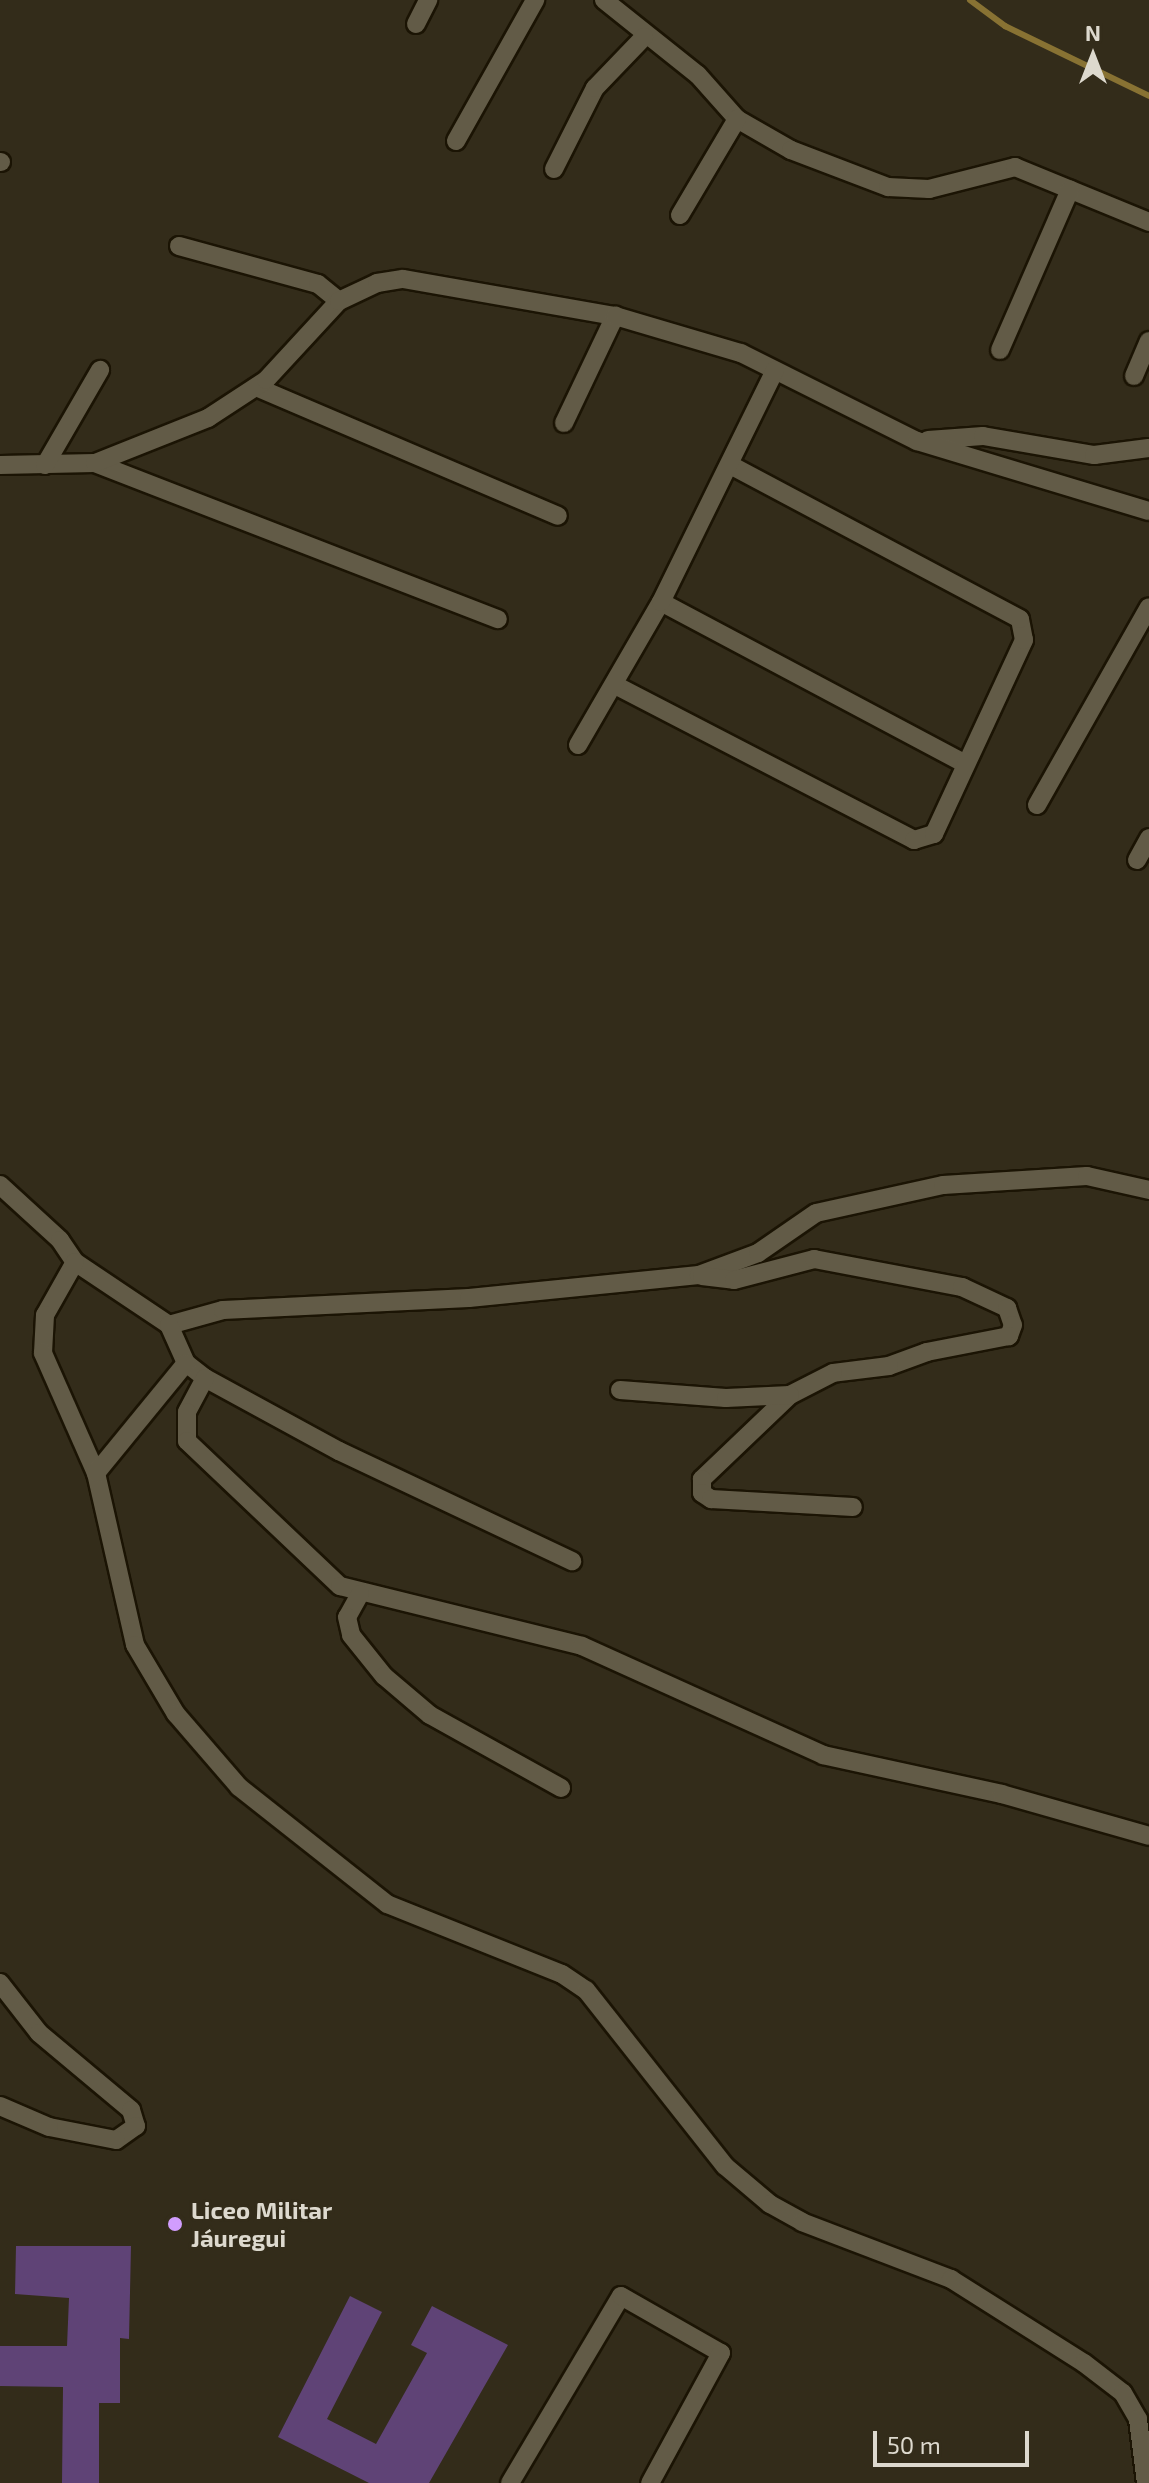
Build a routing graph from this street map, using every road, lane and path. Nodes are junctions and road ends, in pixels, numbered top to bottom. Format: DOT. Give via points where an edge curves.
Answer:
graph roads {
  1 [pos="428,0"];
  2 [pos="535,0"];
  3 [pos="604,0"];
  4 [pos="416,24"];
  5 [pos="644,37"];
  6 [pos="737,119"];
  7 [pos="456,141"];
  8 [pos="554,169"];
  9 [pos="1070,190"];
  10 [pos="680,215"];
  11 [pos="1149,222"];
  12 [pos="179,246"];
  13 [pos="339,301"];
  14 [pos="615,316"];
  15 [pos="1149,341"];
  16 [pos="1000,350"];
  17 [pos="100,370"];
  18 [pos="775,370"];
  19 [pos="1134,376"];
  20 [pos="256,387"];
  21 [pos="564,423"];
  22 [pos="917,441"];
  23 [pos="1149,448"];
  24 [pos="95,463"];
  25 [pos="0,465"];
  26 [pos="45,465"];
  27 [pos="732,466"];
  28 [pos="1149,511"];
  29 [pos="558,516"];
  30 [pos="661,602"];
  31 [pos="1149,607"];
  32 [pos="498,619"];
  33 [pos="615,685"];
  34 [pos="578,745"];
  35 [pos="966,764"];
  36 [pos="1037,805"];
  37 [pos="1149,838"];
  38 [pos="1137,860"];
  39 [pos="0,1185"];
  40 [pos="1149,1190"];
  41 [pos="75,1262"];
  42 [pos="699,1275"];
  43 [pos="169,1325"];
  44 [pos="186,1363"];
  45 [pos="205,1378"];
  46 [pos="620,1390"];
  47 [pos="790,1395"];
  48 [pos="96,1473"];
  49 [pos="853,1507"];
  50 [pos="572,1561"];
  51 [pos="360,1594"];
  52 [pos="561,1788"];
  53 [pos="1149,1836"];
  54 [pos="0,1983"];
  55 [pos="0,2106"];
  56 [pos="510,2483"];
  57 [pos="650,2483"];
  58 [pos="1146,2483"];
  1 -- 4 [label="street"];
  2 -- 7 [label="street"];
  3 -- 5 [label="street"];
  5 -- 6 [label="street" via="691,69"];
  5 -- 8 [label="street" via="595,88"];
  6 -- 9 [label="street" via="791,150 888,187 929,189 1015,167"];
  6 -- 10 [label="street"];
  9 -- 11 [label="street"];
  9 -- 16 [label="street"];
  12 -- 13 [label="street" via="318,284"];
  13 -- 14 [label="street" via="377,283 429,280"];
  13 -- 20 [label="street" via="290,358"];
  14 -- 18 [label="street" via="741,353"];
  14 -- 21 [label="street"];
  15 -- 19 [label="street"];
  17 -- 26 [label="street"];
  18 -- 22 [label="street"];
  18 -- 27 [label="street"];
  20 -- 24 [label="street" via="208,418"];
  20 -- 29 [label="street"];
  22 -- 23 [label="street" via="983,436 1094,455"];
  22 -- 28 [label="street"];
  24 -- 26 [label="street"];
  24 -- 32 [label="street"];
  25 -- 26 [label="street"];
  27 -- 30 [label="street"];
  27 -- 35 [label="street" via="1020,619 1024,640"];
  30 -- 33 [label="street"];
  30 -- 35 [label="street"];
  31 -- 36 [label="street"];
  33 -- 34 [label="street"];
  33 -- 35 [label="street" via="914,840 934,834"];
  37 -- 38 [label="street"];
  39 -- 41 [label="street" via="60,1240"];
  40 -- 42 [label="street" via="1087,1176 943,1185 816,1213 758,1253"];
  41 -- 43 [label="street"];
  41 -- 48 [label="street" via="45,1315 41,1340"];
  42 -- 43 [label="street" via="469,1298 223,1310"];
  42 -- 47 [label="street" via="734,1280 814,1259 962,1287 1007,1308 1013,1325 1009,1336 927,1352 889,1366 833,1373"];
  43 -- 44 [label="street"];
  44 -- 45 [label="street"];
  44 -- 48 [label="street"];
  45 -- 50 [label="street" via="339,1451"];
  45 -- 51 [label="street" via="187,1412 187,1441 340,1586"];
  46 -- 47 [label="street" via="726,1398"];
  47 -- 49 [label="street" via="702,1479 702,1493 711,1499"];
  48 -- 58 [label="street" via="135,1645 176,1714 239,1787 387,1904 562,1974 586,1990 725,2166 770,2204 802,2222 951,2279 1101,2376 1123,2393 1138,2419"];
  51 -- 52 [label="street" via="347,1617 351,1635 384,1676 430,1715"];
  51 -- 53 [label="street" via="582,1646 823,1755 1002,1794"];
  54 -- 55 [label="street" via="39,2033 131,2110 136,2126 116,2140 49,2127"];
  56 -- 57 [label="street" via="621,2296 721,2353"];
}
